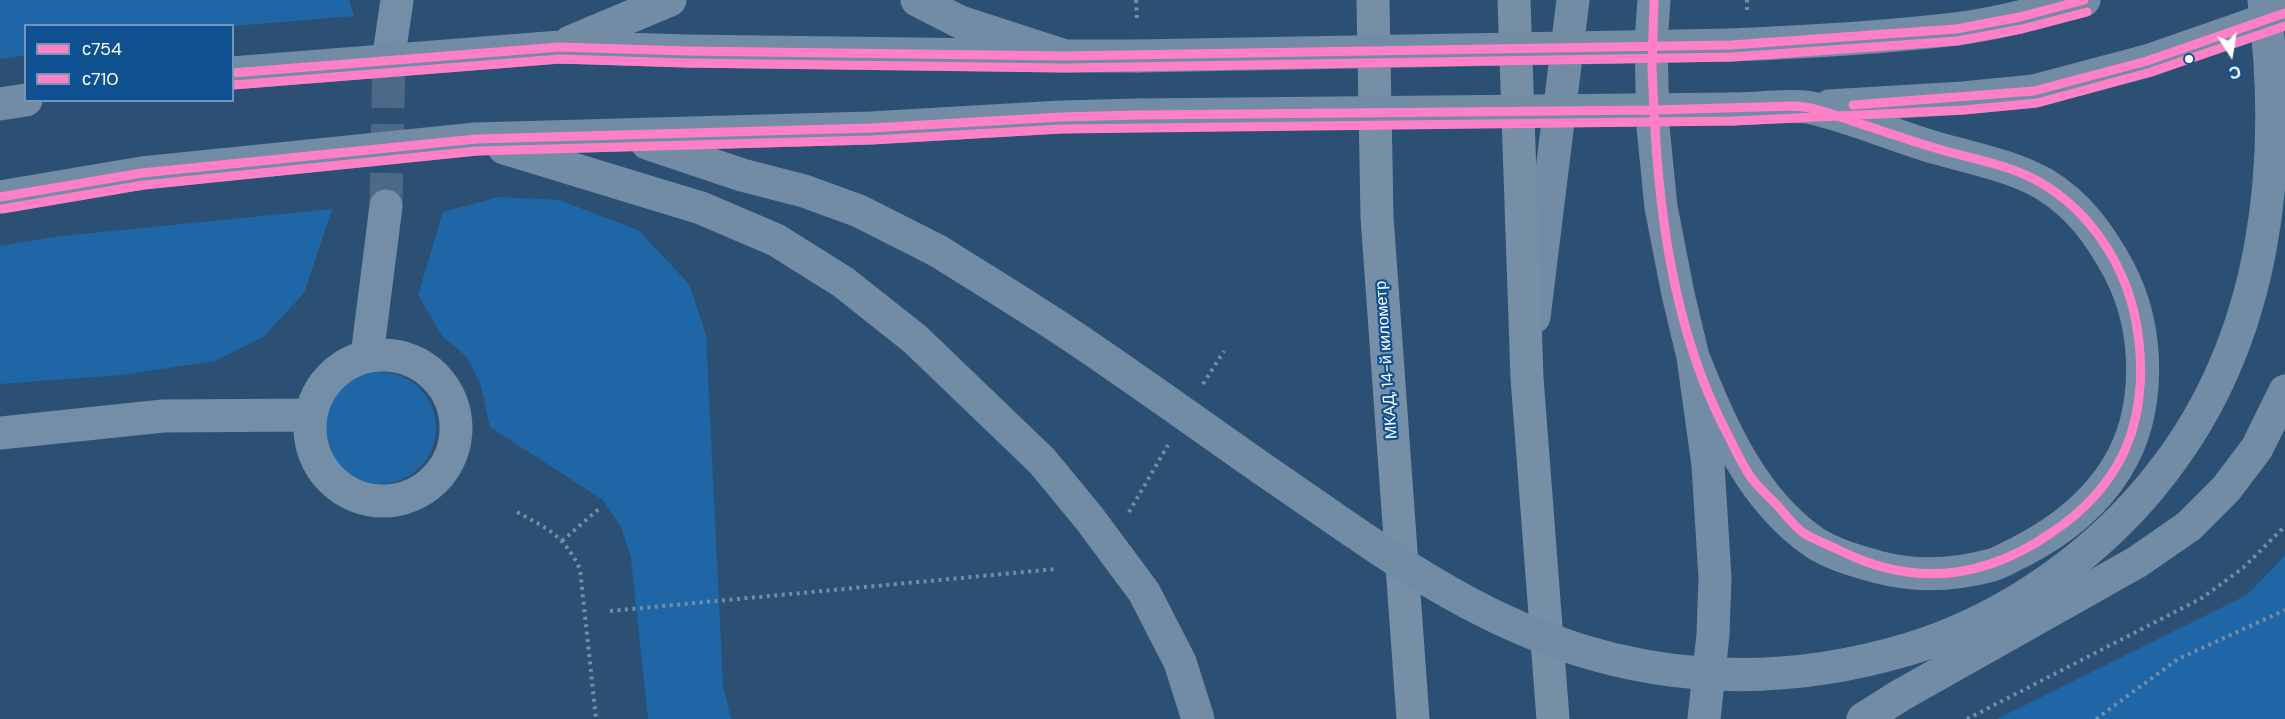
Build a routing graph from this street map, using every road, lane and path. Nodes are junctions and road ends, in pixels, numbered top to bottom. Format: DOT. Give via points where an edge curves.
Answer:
graph roads {
  1 [pos="397,0"];
  2 [pos="670,0"];
  3 [pos="917,0"];
  4 [pos="1136,0"];
  5 [pos="1372,0"];
  6 [pos="1514,0"];
  7 [pos="1573,0"];
  8 [pos="1654,0"];
  9 [pos="2084,0"];
  10 [pos="2264,0"];
  11 [pos="2285,13"];
  12 [pos="1138,40"];
  13 [pos="560,46"];
  14 [pos="389,55"];
  15 [pos="1065,56"];
  16 [pos="234,73"];
  17 [pos="24,100"];
  18 [pos="0,104"];
  19 [pos="1809,107"];
  20 [pos="625,135"];
  21 [pos="476,139"];
  22 [pos="0,197"];
  23 [pos="386,206"];
  24 [pos="1224,351"];
  25 [pos="367,356"];
  26 [pos="1693,357"];
  27 [pos="1527,378"];
  28 [pos="1203,384"];
  29 [pos="2285,392"];
  30 [pos="310,415"];
  31 [pos="0,433"];
  32 [pos="1169,443"];
  33 [pos="601,507"];
  34 [pos="517,512"];
  35 [pos="1129,512"];
  36 [pos="2285,526"];
  37 [pos="562,541"];
  38 [pos="1056,569"];
  39 [pos="2285,610"];
  40 [pos="610,611"];
  41 [pos="596,719"];
  42 [pos="1198,719"];
  43 [pos="1413,719"];
  44 [pos="1553,719"];
  45 [pos="1704,719"];
  46 [pos="1863,719"];
  47 [pos="1967,719"];
  48 [pos="2096,719"];
  1 -- 14 [label="street"];
  2 -- 13 [label="main road"];
  3 -- 15 [label="main road" via="960,22"];
  4 -- 12 [label="path"];
  5 -- 43 [label="highway, МКАД, 14-й километр" via="1377,217"];
  6 -- 27 [label="highway"];
  7 -- 27 [label="main road"];
  8 -- 26 [label="main road" via="1653,127 1661,207"];
  9 -- 12 [label="main road, bridge" via="1956,29 1731,45"];
  10 -- 20 [label="main road, bridge" via="2277,62 2282,118 2273,230 2261,285 2242,338 2218,390 2189,438 2116,525 2027,594 1977,622 1925,644 1815,671 1702,675 1646,668 1591,655 1537,636 1486,612 1405,565 1074,337 938,251 859,211"];
  11 -- 19 [label="main road" via="2147,61 2034,91"];
  12 -- 15 [label="main road"];
  13 -- 15 [label="main road"];
  13 -- 16 [label="main road"];
  17 -- 18 [label="main road"];
  19 -- 20 [label="main road, bridge" via="1138,115"];
  19 -- 26 [label="main road" via="1995,164 2043,184 2081,212 2105,244 2127,285 2138,325 2143,378 2138,413 2116,469 2089,504 2054,532 1995,564 1952,573 1901,573 1852,560 1816,543 1777,509 1748,473 1720,423"];
  20 -- 21 [label="main road"];
  21 -- 22 [label="main road" via="142,173"];
  21 -- 42 [label="main road" via="701,208 776,240 843,282 915,339 1042,461 1089,518 1144,592 1180,662"];
  23 -- 25 [label="street"];
  24 -- 28 [label="path"];
  25 -- 30 [label="street" via="340,368 321,389"];
  25 -- 30 [label="street" via="397,356 424,368 445,390 456,418 454,448 441,474 419,492 391,501 363,499 338,487 320,467 310,442"];
  26 -- 45 [label="main road" via="1708,465 1715,578"];
  27 -- 44 [label="highway"];
  29 -- 46 [label="main road" via="2257,448 2226,489 2180,532 2137,562"];
  30 -- 31 [label="street" via="163,416"];
  32 -- 35 [label="path"];
  33 -- 37 [label="path"];
  34 -- 37 [label="path"];
  36 -- 47 [label="path" via="2243,568 2202,598"];
  37 -- 41 [label="path" via="580,569"];
  38 -- 40 [label="path"];
  39 -- 48 [label="path" via="2178,659"];
}
